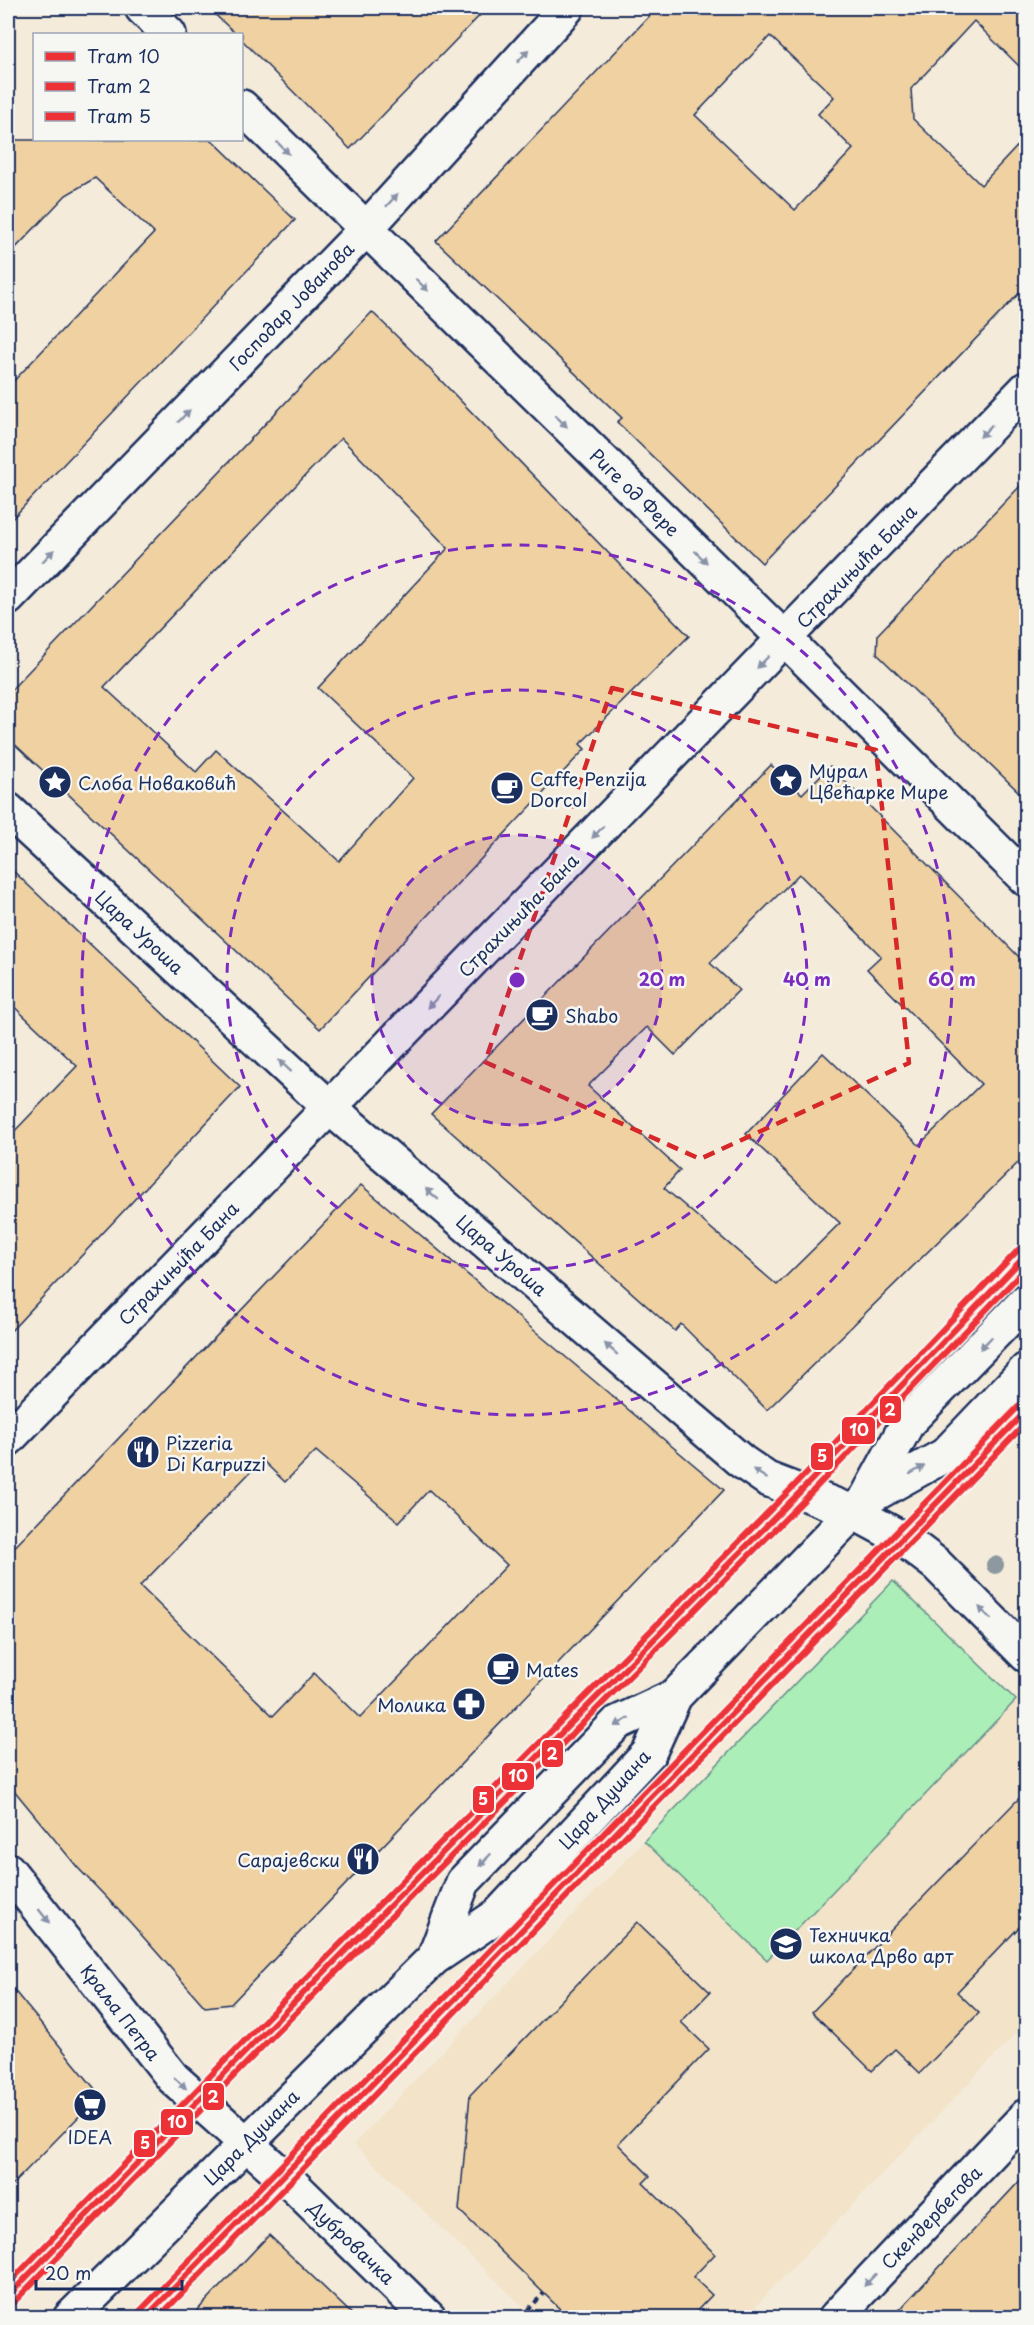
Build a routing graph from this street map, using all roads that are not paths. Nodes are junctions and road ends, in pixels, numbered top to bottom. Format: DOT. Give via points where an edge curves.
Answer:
graph roads {
  1 [pos="142,8"];
  2 [pos="567,8"];
  3 [pos="168,33"];
  4 [pos="243,108"];
  5 [pos="366,229"];
  6 [pos="1026,389"];
  7 [pos="8,598"];
  8 [pos="785,639"];
  9 [pos="8,810"];
  10 [pos="1026,879"];
  11 [pos="330,1107"];
  12 [pos="1026,1301"];
  13 [pos="1026,1370"];
  14 [pos="8,1439"];
  15 [pos="860,1506"];
  16 [pos="1026,1655"];
  17 [pos="675,1696"];
  18 [pos="8,1870"];
  19 [pos="434,1958"];
  20 [pos="1026,2116"];
  21 [pos="247,2143"];
  22 [pos="70,2318"];
  23 [pos="429,2318"];
  24 [pos="835,2318"];
  1 -- 3 [label="street"];
  5 -- 2 [label="street, Господар Јованова, one-way"];
  4 -- 5 [label="street, Риге од Фере, one-way"];
  7 -- 5 [label="street, Господар Јованова, one-way"];
  5 -- 8 [label="street, Риге од Фере, one-way"];
  6 -- 8 [label="street, Страхињића Бана, one-way"];
  8 -- 10 [label="street, Риге од Фере"];
  8 -- 11 [label="street, Страхињића Бана, one-way"];
  11 -- 9 [label="street, Цара Уроша, one-way"];
  11 -- 14 [label="street, Страхињића Бана"];
  15 -- 11 [label="street, Цара Уроша, one-way" via="786,1488 741,1461"];
  12 -- 15 [label="street, Цара Душана, one-way" via="908,1422"];
  15 -- 13 [label="street, Цара Душана, one-way" via="945,1455"];
  16 -- 15 [label="street, Цара Уроша, one-way" via="936,1564"];
  15 -- 17 [label="street, Цара Душана"];
  17 -- 19 [label="street, Цара Душана" via="649,1753 498,1915"];
  17 -- 19 [label="street, Цара Душана, one-way" via="617,1723 463,1882"];
  18 -- 21 [label="street, Краља Петра, one-way" via="173,2078"];
  19 -- 21 [label="street, Цара Душана"];
  20 -- 24 [label="street, Скендербегова, one-way"];
  21 -- 22 [label="street, Цара Душана"];
  21 -- 23 [label="street, Дубровачка"];
}
